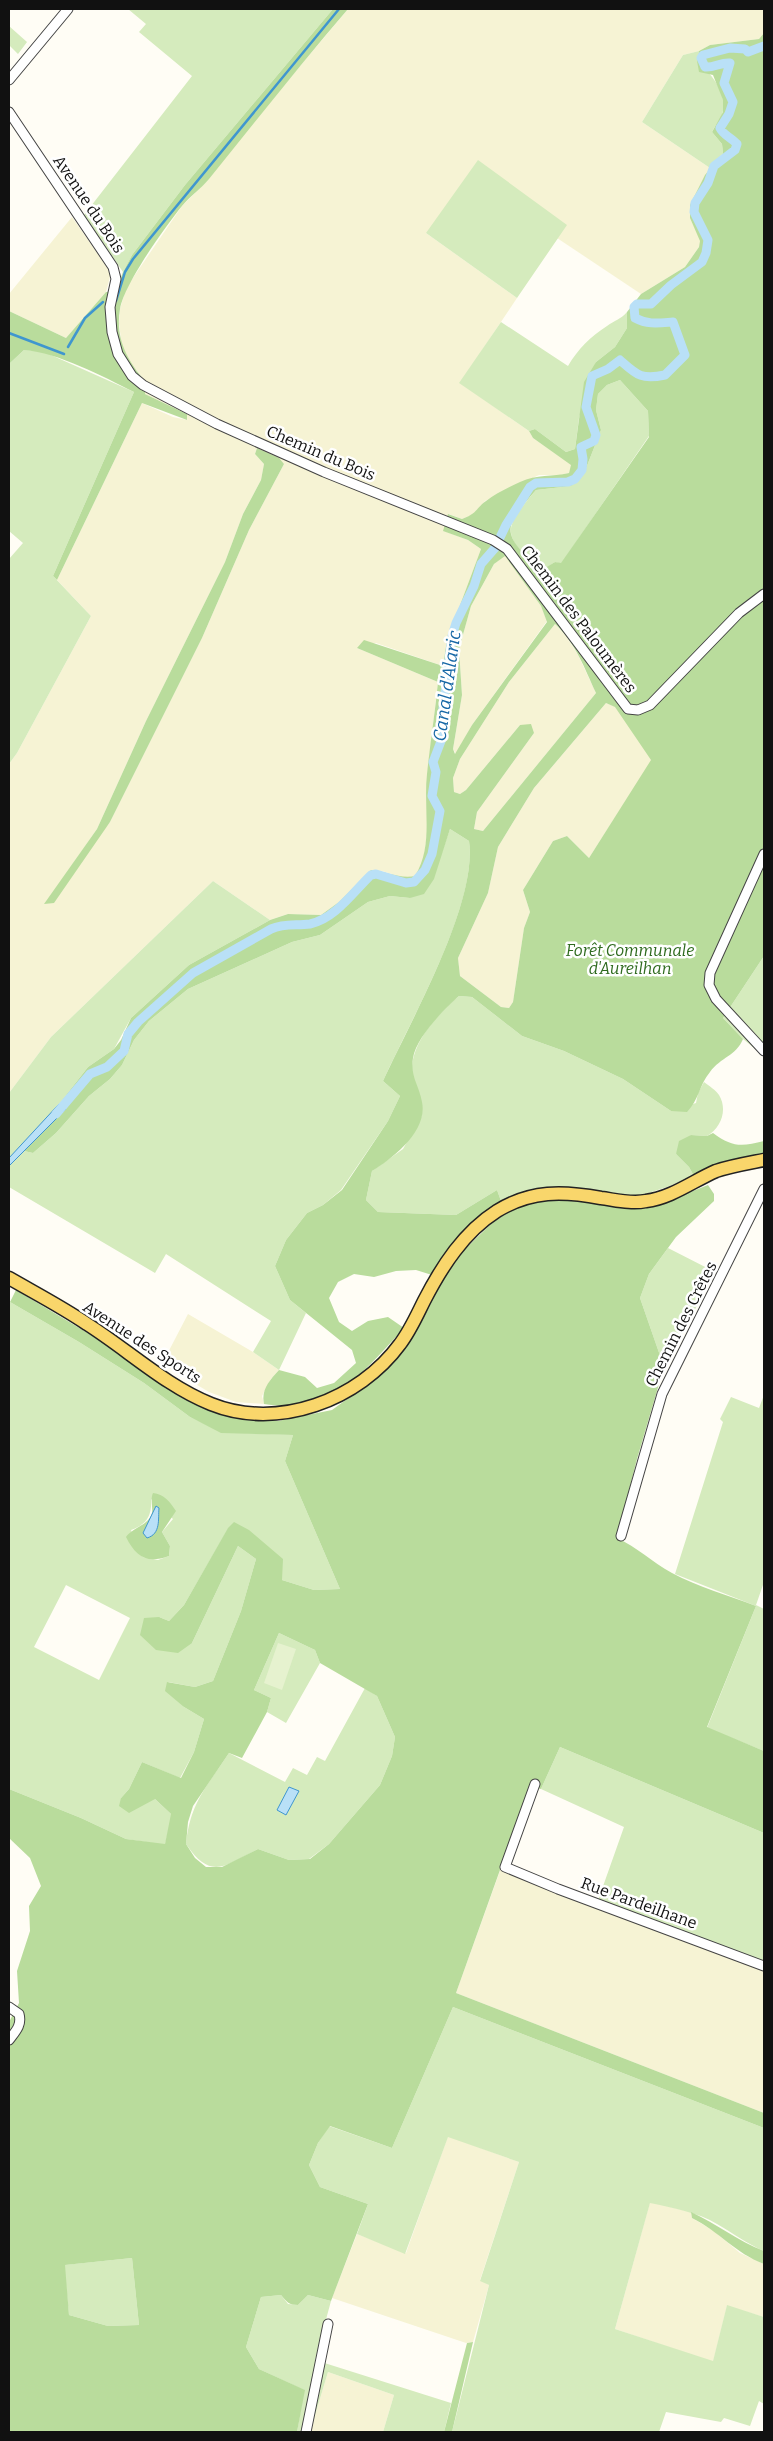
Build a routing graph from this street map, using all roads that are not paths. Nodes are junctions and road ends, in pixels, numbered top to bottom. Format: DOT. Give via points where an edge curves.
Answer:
graph roads {
  1 [pos="68,9"];
  2 [pos="9,80"];
  3 [pos="9,112"];
  4 [pos="132,376"];
  5 [pos="504,547"];
  6 [pos="764,594"];
  7 [pos="764,854"];
  8 [pos="764,1051"];
  9 [pos="764,1160"];
  10 [pos="764,1189"];
  11 [pos="9,1278"];
  12 [pos="621,1536"];
  13 [pos="535,1784"];
  14 [pos="764,1966"];
  15 [pos="9,2008"];
  16 [pos="9,2040"];
  17 [pos="328,2324"];
  18 [pos="306,2432"];
  1 -- 2 [label="street"];
  3 -- 4 [label="street, Avenue du Bois" via="113,267 116,279 110,307 112,332 118,354"];
  4 -- 5 [label="street, Chemin du Bois" via="154,392 217,424"];
  5 -- 6 [label="street, Chemin des Paloumères" via="628,709 638,710 650,705 739,613"];
  7 -- 8 [label="street" via="710,973 708,984 716,999"];
  9 -- 11 [label="main road, Avenue des Sports" via="718,1171 646,1202 569,1192 515,1201 479,1224 460,1244 401,1343 379,1367 338,1397 312,1407 285,1412 237,1411 213,1405 185,1392 87,1324"];
  10 -- 12 [label="street, Chemin des Crêtes" via="662,1394"];
  13 -- 14 [label="street, Rue Pardeilhane" via="505,1867"];
  15 -- 16 [label="street" via="19,2014 21,2021"];
  17 -- 18 [label="street"];
}
